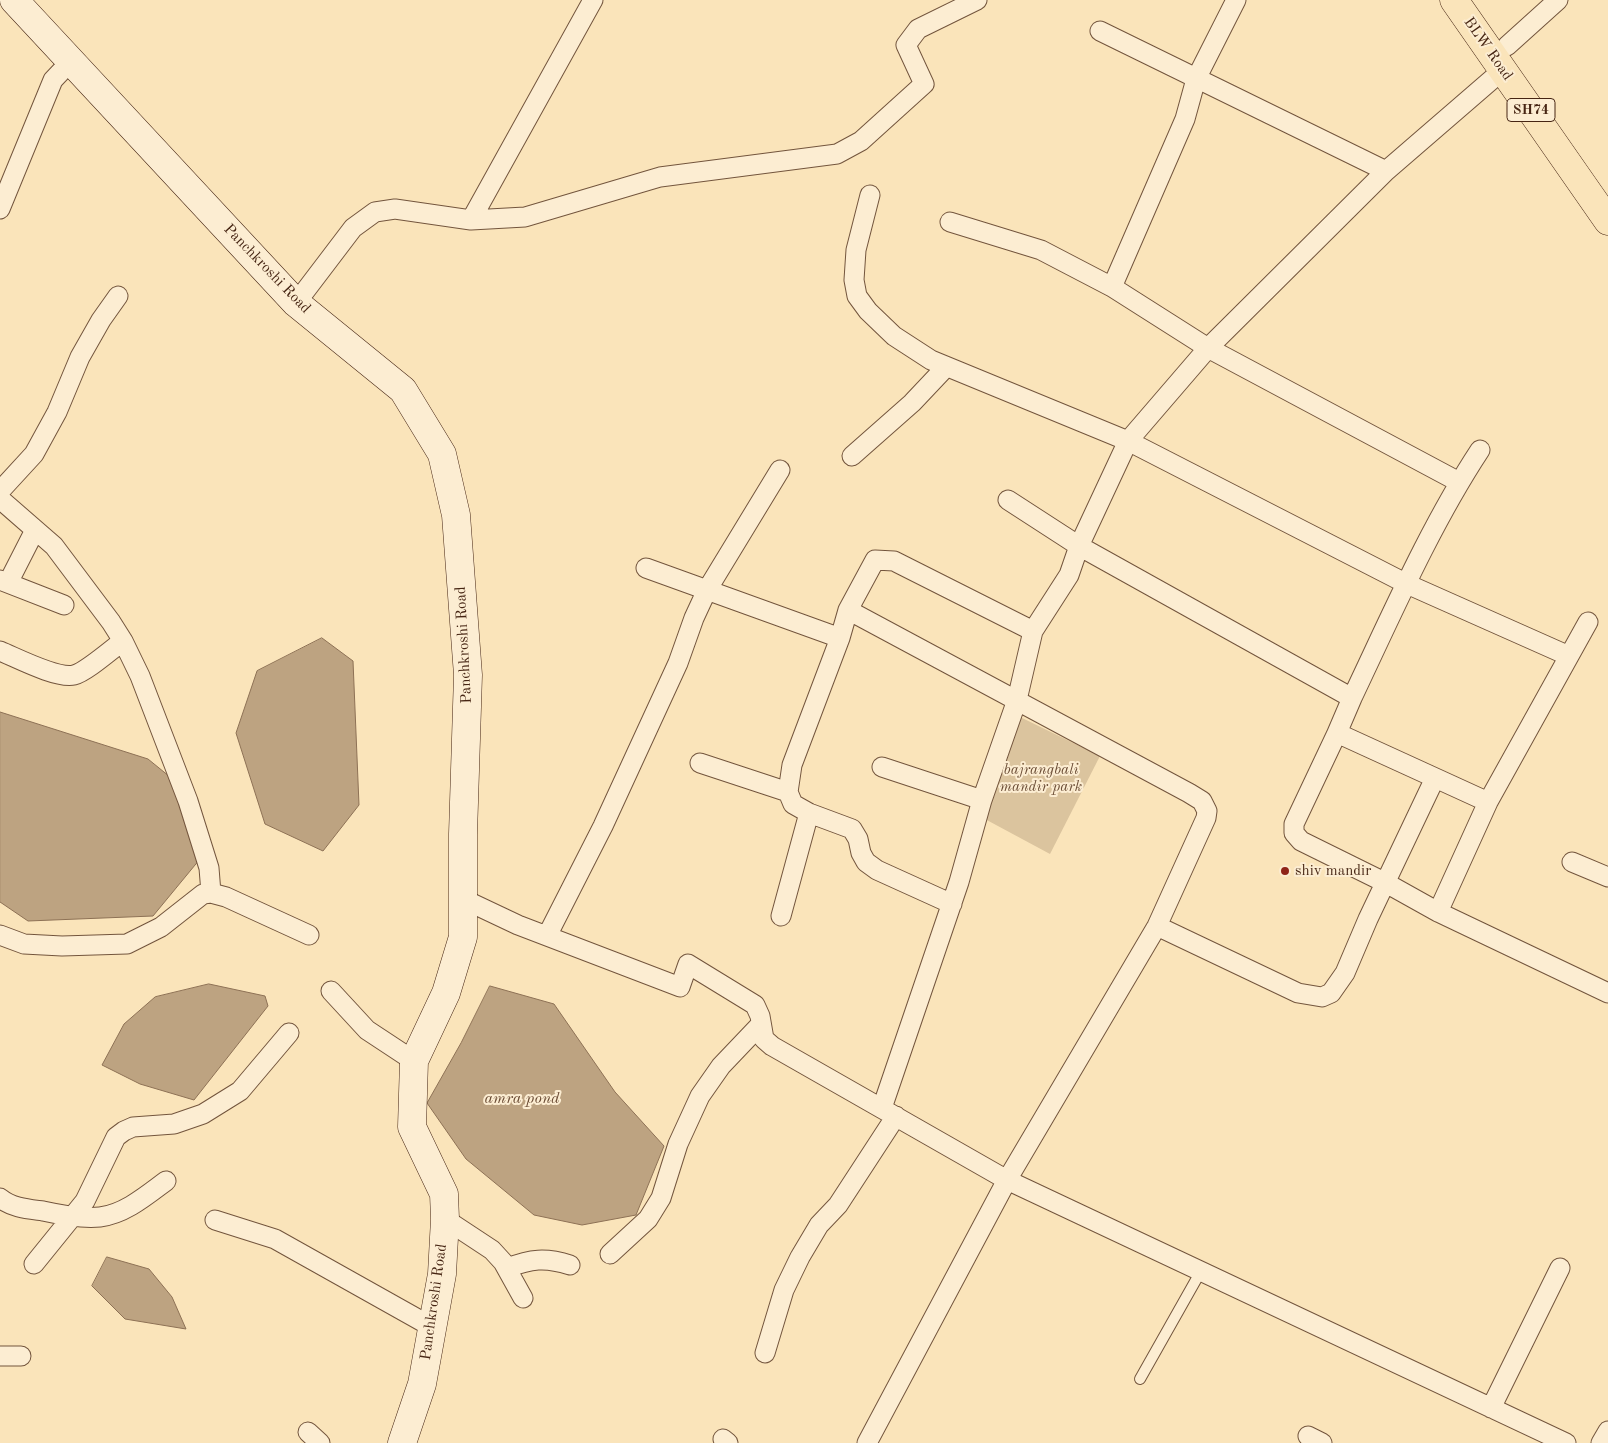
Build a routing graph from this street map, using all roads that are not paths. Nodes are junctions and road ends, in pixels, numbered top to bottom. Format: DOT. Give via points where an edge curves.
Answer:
graph roads {
  1 [pos="14,0"];
  2 [pos="593,0"];
  3 [pos="977,0"];
  4 [pos="1236,0"];
  5 [pos="1454,0"];
  6 [pos="1474,0"];
  7 [pos="1558,0"];
  8 [pos="1100,30"];
  9 [pos="1505,58"];
  10 [pos="72,61"];
  11 [pos="1196,78"];
  12 [pos="1386,171"];
  13 [pos="1608,192"];
  14 [pos="870,195"];
  15 [pos="0,209"];
  16 [pos="471,220"];
  17 [pos="1608,221"];
  18 [pos="950,222"];
  19 [pos="1112,288"];
  20 [pos="118,296"];
  21 [pos="296,303"];
  22 [pos="1208,348"];
  23 [pos="946,367"];
  24 [pos="1128,441"];
  25 [pos="1480,450"];
  26 [pos="852,456"];
  27 [pos="780,470"];
  28 [pos="1459,482"];
  29 [pos="0,491"];
  30 [pos="0,499"];
  31 [pos="1008,500"];
  32 [pos="35,530"];
  33 [pos="1079,546"];
  34 [pos="646,568"];
  35 [pos="4,581"];
  36 [pos="1407,584"];
  37 [pos="706,590"];
  38 [pos="64,605"];
  39 [pos="848,610"];
  40 [pos="1588,622"];
  41 [pos="1034,631"];
  42 [pos="840,638"];
  43 [pos="123,641"];
  44 [pos="0,651"];
  45 [pos="1569,656"];
  46 [pos="1352,698"];
  47 [pos="1017,700"];
  48 [pos="1337,733"];
  49 [pos="700,763"];
  50 [pos="882,767"];
  51 [pos="1435,778"];
  52 [pos="788,792"];
  53 [pos="982,800"];
  54 [pos="1488,802"];
  55 [pos="809,813"];
  56 [pos="1572,862"];
  57 [pos="1608,877"];
  58 [pos="1386,883"];
  59 [pos="211,893"];
  60 [pos="463,899"];
  61 [pos="952,904"];
  62 [pos="1438,912"];
  63 [pos="781,916"];
  64 [pos="1157,926"];
  65 [pos="0,935"];
  66 [pos="309,935"];
  67 [pos="547,936"];
  68 [pos="331,991"];
  69 [pos="1608,993"];
  70 [pos="761,1024"];
  71 [pos="289,1033"];
  72 [pos="414,1061"];
  73 [pos="889,1112"];
  74 [pos="1007,1180"];
  75 [pos="166,1181"];
  76 [pos="0,1198"];
  77 [pos="73,1217"];
  78 [pos="445,1218"];
  79 [pos="216,1220"];
  80 [pos="610,1254"];
  81 [pos="34,1264"];
  82 [pos="570,1265"];
  83 [pos="507,1268"];
  84 [pos="1560,1268"];
  85 [pos="1201,1271"];
  86 [pos="523,1298"];
  87 [pos="432,1327"];
  88 [pos="764,1353"];
  89 [pos="0,1356"];
  90 [pos="21,1356"];
  91 [pos="1140,1379"];
  92 [pos="1491,1408"];
  93 [pos="1608,1431"];
  94 [pos="402,1443"];
  95 [pos="868,1443"];
  96 [pos="1566,1443"];
  97 [pos="1601,1443"];
  1 -- 10 [label="street, Panchkroshi Road"];
  2 -- 16 [label="street"];
  3 -- 16 [label="street" via="918,29 906,45 924,84 861,141 837,154 660,177 525,217"];
  4 -- 11 [label="street"];
  5 -- 9 [label="main road, BLW Road / SH74"];
  6 -- 9 [label="main road, SH74"];
  7 -- 9 [label="street"];
  8 -- 11 [label="street"];
  9 -- 12 [label="street"];
  9 -- 13 [label="main road, SH74"];
  9 -- 17 [label="main road, BLW Road / SH74"];
  10 -- 15 [label="street" via="53,80"];
  10 -- 21 [label="street, Panchkroshi Road"];
  11 -- 12 [label="street"];
  11 -- 19 [label="street" via="1185,119"];
  12 -- 22 [label="street"];
  14 -- 23 [label="street" via="856,250 854,280 857,296 894,336"];
  16 -- 21 [label="street" via="395,209 375,212 353,228"];
  18 -- 19 [label="street" via="1041,250"];
  19 -- 22 [label="street"];
  20 -- 29 [label="street" via="80,357 57,412 34,454"];
  21 -- 60 [label="street, Panchkroshi Road" via="403,390 442,454 456,515 468,675"];
  22 -- 24 [label="street"];
  22 -- 28 [label="street"];
  23 -- 24 [label="street"];
  23 -- 26 [label="street" via="912,404"];
  24 -- 33 [label="street"];
  24 -- 36 [label="street"];
  25 -- 28 [label="street"];
  27 -- 37 [label="street"];
  28 -- 36 [label="street"];
  30 -- 32 [label="street"];
  31 -- 33 [label="street"];
  32 -- 35 [label="street"];
  32 -- 43 [label="street" via="54,546"];
  33 -- 41 [label="street" via="1069,575"];
  33 -- 46 [label="street"];
  34 -- 37 [label="street"];
  35 -- 38 [label="street"];
  36 -- 45 [label="street"];
  36 -- 46 [label="street"];
  37 -- 42 [label="street"];
  37 -- 67 [label="street" via="678,663 603,826"];
  39 -- 41 [label="street" via="875,560 894,561"];
  39 -- 42 [label="street"];
  39 -- 47 [label="street"];
  40 -- 45 [label="street"];
  41 -- 47 [label="street"];
  42 -- 52 [label="street" via="792,765"];
  43 -- 44 [label="street" via="76,675 51,672"];
  43 -- 59 [label="street" via="140,676 188,802 209,868"];
  45 -- 54 [label="street"];
  46 -- 48 [label="street"];
  47 -- 53 [label="street"];
  47 -- 64 [label="street" via="1202,802 1207,811 1206,818"];
  48 -- 51 [label="street"];
  48 -- 58 [label="street" via="1294,824 1294,834 1301,841"];
  49 -- 52 [label="street"];
  50 -- 53 [label="street"];
  51 -- 54 [label="street"];
  51 -- 58 [label="street"];
  52 -- 55 [label="street" via="793,804"];
  53 -- 61 [label="street"];
  54 -- 62 [label="street"];
  55 -- 61 [label="street" via="852,829 866,862 877,870"];
  55 -- 63 [label="street"];
  56 -- 57 [label="street"];
  58 -- 62 [label="street"];
  58 -- 64 [label="street" via="1345,973 1331,993 1322,997 1298,993"];
  59 -- 65 [label="street" via="203,894 162,927 127,944 24,944"];
  59 -- 66 [label="street"];
  60 -- 67 [label="street"];
  60 -- 72 [label="street, Panchkroshi Road" via="463,937 446,993"];
  61 -- 73 [label="street"];
  62 -- 69 [label="street"];
  64 -- 74 [label="street"];
  67 -- 70 [label="street" via="680,987 688,964 755,1005"];
  68 -- 72 [label="street" via="367,1030"];
  70 -- 73 [label="street" via="764,1039 772,1046"];
  70 -- 80 [label="street" via="721,1066 700,1096 678,1144 661,1198 648,1219"];
  71 -- 77 [label="street" via="240,1091 204,1114 174,1124 133,1127 116,1137"];
  72 -- 78 [label="street, Panchkroshi Road" via="412,1127 444,1194"];
  73 -- 74 [label="street"];
  73 -- 88 [label="street" via="838,1205 819,1224 800,1257 784,1290"];
  74 -- 85 [label="street"];
  74 -- 95 [label="street"];
  75 -- 77 [label="street" via="120,1211 100,1217"];
  76 -- 77 [label="street" via="16,1206"];
  77 -- 81 [label="street"];
  78 -- 83 [label="street" via="492,1250"];
  78 -- 87 [label="street, Panchkroshi Road" via="442,1274"];
  79 -- 87 [label="street" via="275,1239"];
  82 -- 83 [label="street" via="536,1260"];
  83 -- 86 [label="street"];
  84 -- 92 [label="street"];
  85 -- 91 [label="lane"];
  85 -- 92 [label="street"];
  87 -- 94 [label="street, Panchkroshi Road" via="422,1384"];
  89 -- 90 [label="street"];
  92 -- 96 [label="street"];
  93 -- 97 [label="street"];
}
